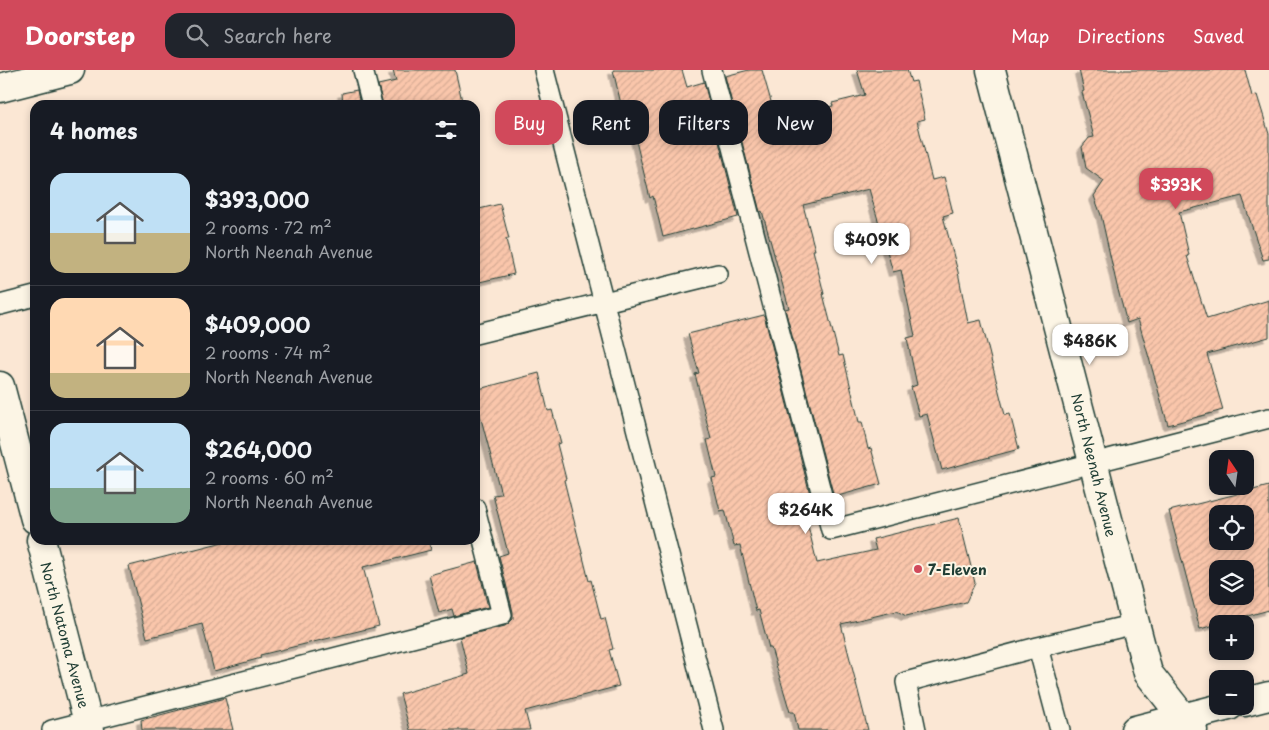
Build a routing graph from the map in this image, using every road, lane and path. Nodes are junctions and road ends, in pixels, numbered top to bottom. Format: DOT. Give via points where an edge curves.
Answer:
graph roads {
  1 [pos="70,70"];
  2 [pos="363,70"];
  3 [pos="544,70"];
  4 [pos="712,70"];
  5 [pos="991,70"];
  6 [pos="0,88"];
  7 [pos="371,100"];
  8 [pos="718,274"];
  9 [pos="30,297"];
  10 [pos="604,302"];
  11 [pos="0,305"];
  12 [pos="480,333"];
  13 [pos="0,386"];
  14 [pos="1269,418"];
  15 [pos="1093,462"];
  16 [pos="30,497"];
  17 [pos="480,528"];
  18 [pos="41,545"];
  19 [pos="1135,624"];
  20 [pos="1038,647"];
  21 [pos="1269,696"];
  22 [pos="1254,700"];
  23 [pos="1209,715"];
  24 [pos="1188,724"];
  25 [pos="89,725"];
  26 [pos="52,730"];
  27 [pos="714,730"];
  28 [pos="916,730"];
  29 [pos="1060,730"];
  30 [pos="1135,730"];
  1 -- 6 [label="street"];
  2 -- 7 [label="lane"];
  3 -- 10 [label="lane"];
  4 -- 15 [label="lane" via="831,530"];
  5 -- 15 [label="street, North Neenah Avenue"];
  8 -- 10 [label="lane"];
  9 -- 11 [label="lane"];
  10 -- 12 [label="lane"];
  10 -- 27 [label="lane"];
  13 -- 16 [label="street"];
  14 -- 15 [label="lane"];
  15 -- 19 [label="street, North Neenah Avenue"];
  17 -- 25 [label="lane" via="502,615"];
  18 -- 25 [label="street, North Natoma Avenue"];
  19 -- 20 [label="lane"];
  19 -- 24 [label="street, North Neenah Avenue" via="1148,673"];
  20 -- 28 [label="lane" via="906,682"];
  20 -- 29 [label="lane"];
  21 -- 22 [label="street"];
  23 -- 24 [label="street"];
  24 -- 30 [label="street"];
  25 -- 26 [label="lane"];
}
